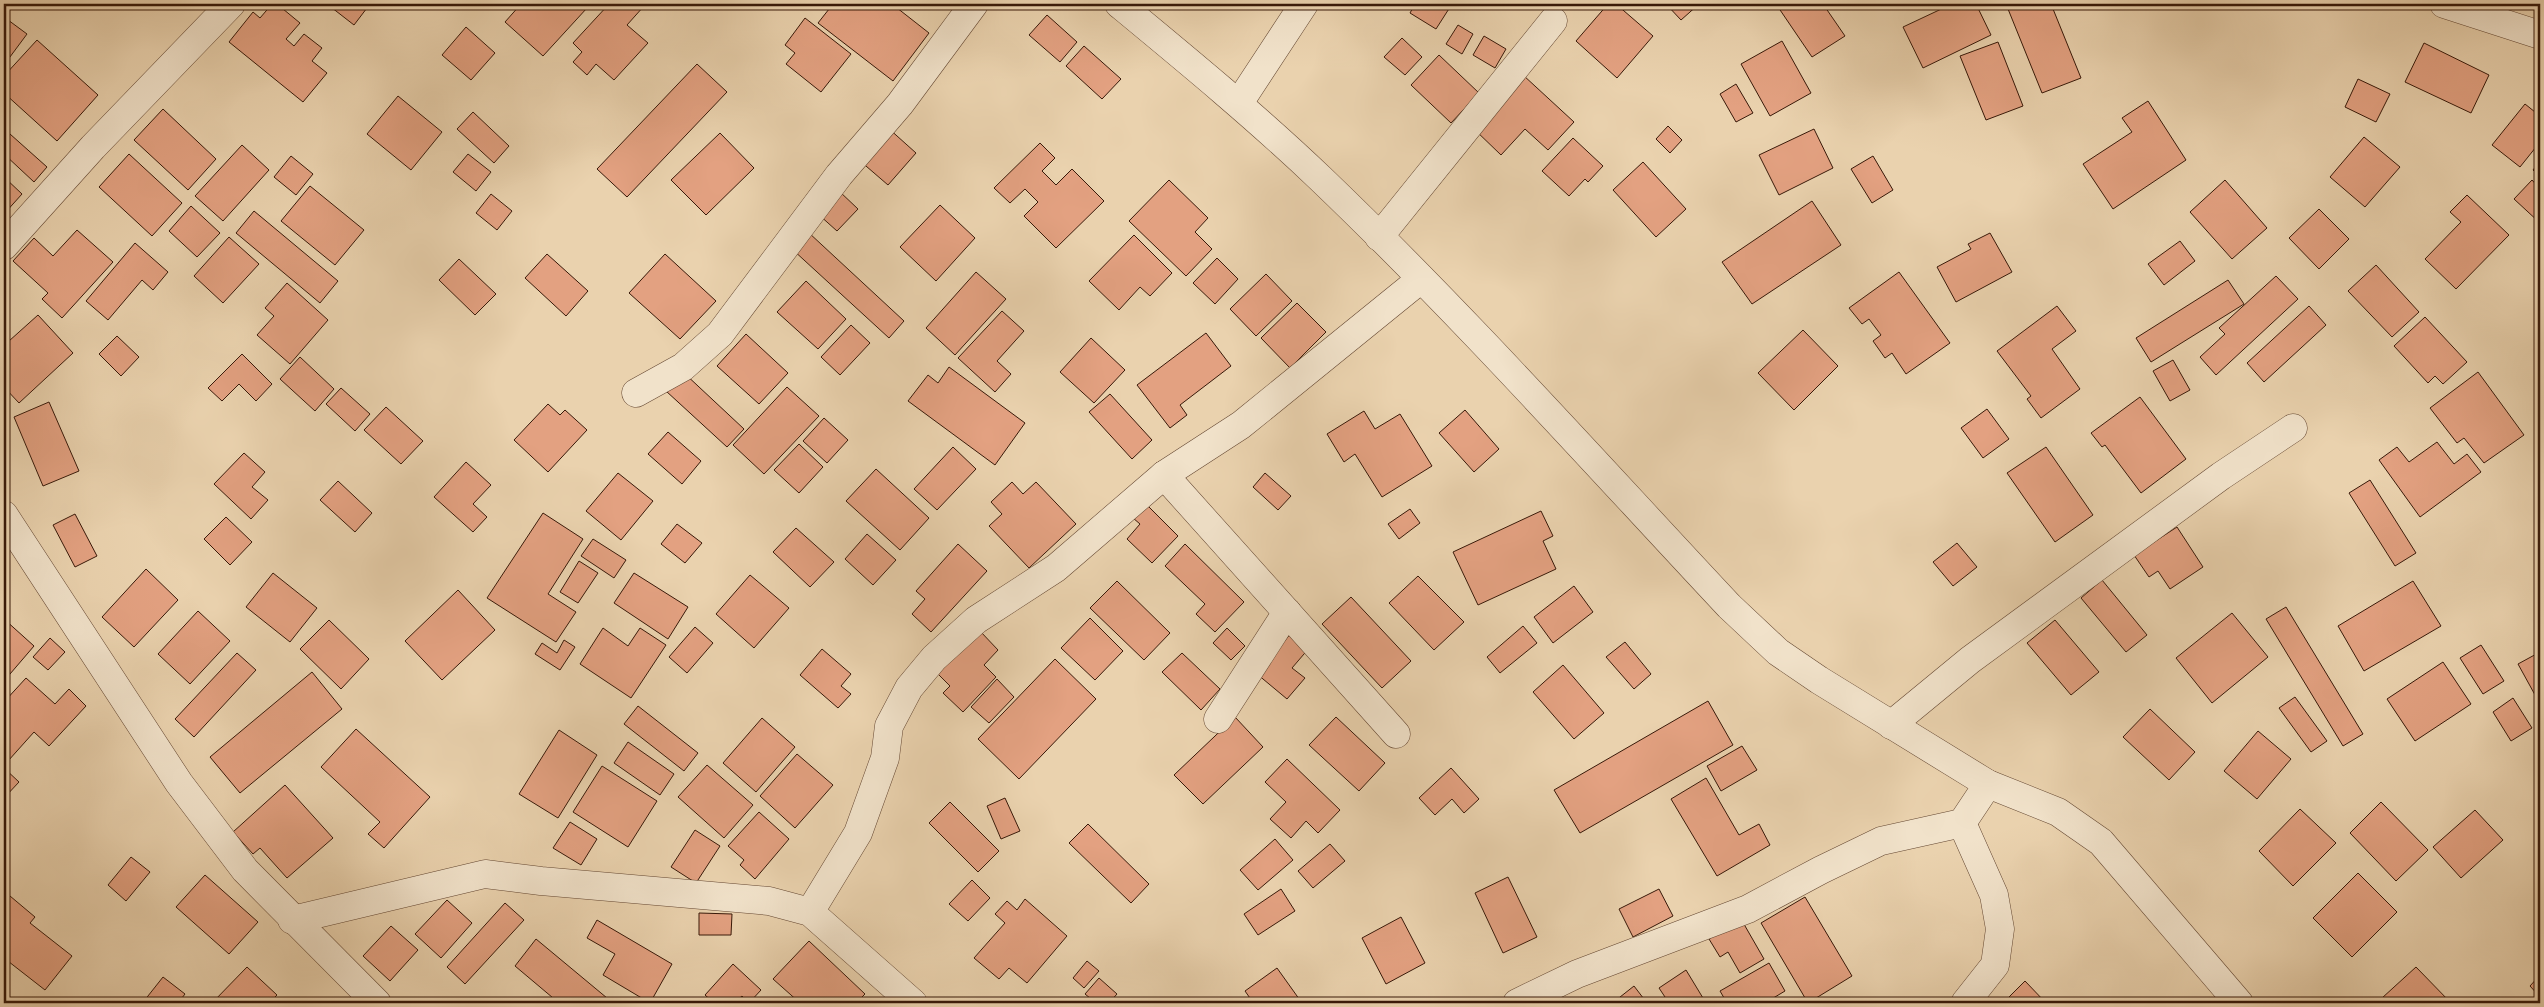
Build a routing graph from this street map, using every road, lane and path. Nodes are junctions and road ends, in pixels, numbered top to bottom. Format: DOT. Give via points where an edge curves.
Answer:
graph roads {
  1 [pos="231,4"];
  2 [pos="974,4"];
  3 [pos="1119,4"];
  4 [pos="1304,4"];
  5 [pos="2444,4"];
  6 [pos="1553,20"];
  7 [pos="2540,36"];
  8 [pos="1239,103"];
  9 [pos="1379,237"];
  10 [pos="4,246"];
  11 [pos="1422,279"];
  12 [pos="636,393"];
  13 [pos="2293,428"];
  14 [pos="1164,475"];
  15 [pos="4,515"];
  16 [pos="1287,612"];
  17 [pos="1218,719"];
  18 [pos="1891,725"];
  19 [pos="1396,734"];
  20 [pos="1988,784"];
  21 [pos="1962,823"];
  22 [pos="810,912"];
  23 [pos="292,920"];
  24 [pos="376,1003"];
  25 [pos="913,1003"];
  26 [pos="1517,1003"];
  27 [pos="1965,1003"];
  28 [pos="2239,1003"];
  1 -- 10 [label="street" via="93,147"];
  2 -- 12 [label="street" via="900,104 839,175 720,334 682,367"];
  3 -- 8 [label="street"];
  4 -- 8 [label="street"];
  5 -- 7 [label="street"];
  6 -- 9 [label="street"];
  8 -- 9 [label="street"];
  9 -- 11 [label="street"];
  11 -- 14 [label="street" via="1242,425"];
  11 -- 18 [label="street" via="1729,606 1778,652"];
  13 -- 18 [label="street" via="2221,476 1970,660"];
  14 -- 16 [label="street"];
  14 -- 22 [label="street" via="1056,568 976,620 934,658 909,688 889,726 885,758 858,833"];
  15 -- 23 [label="street" via="179,783 245,870"];
  16 -- 17 [label="street"];
  16 -- 19 [label="street"];
  18 -- 20 [label="street"];
  20 -- 21 [label="street"];
  20 -- 28 [label="street" via="2058,812 2102,842"];
  21 -- 26 [label="street" via="1881,841 1748,910 1577,974"];
  21 -- 27 [label="street" via="1994,895 2000,929 1995,965"];
  22 -- 23 [label="street" via="760,900 485,874"];
  22 -- 25 [label="street"];
  23 -- 24 [label="street"];
}
